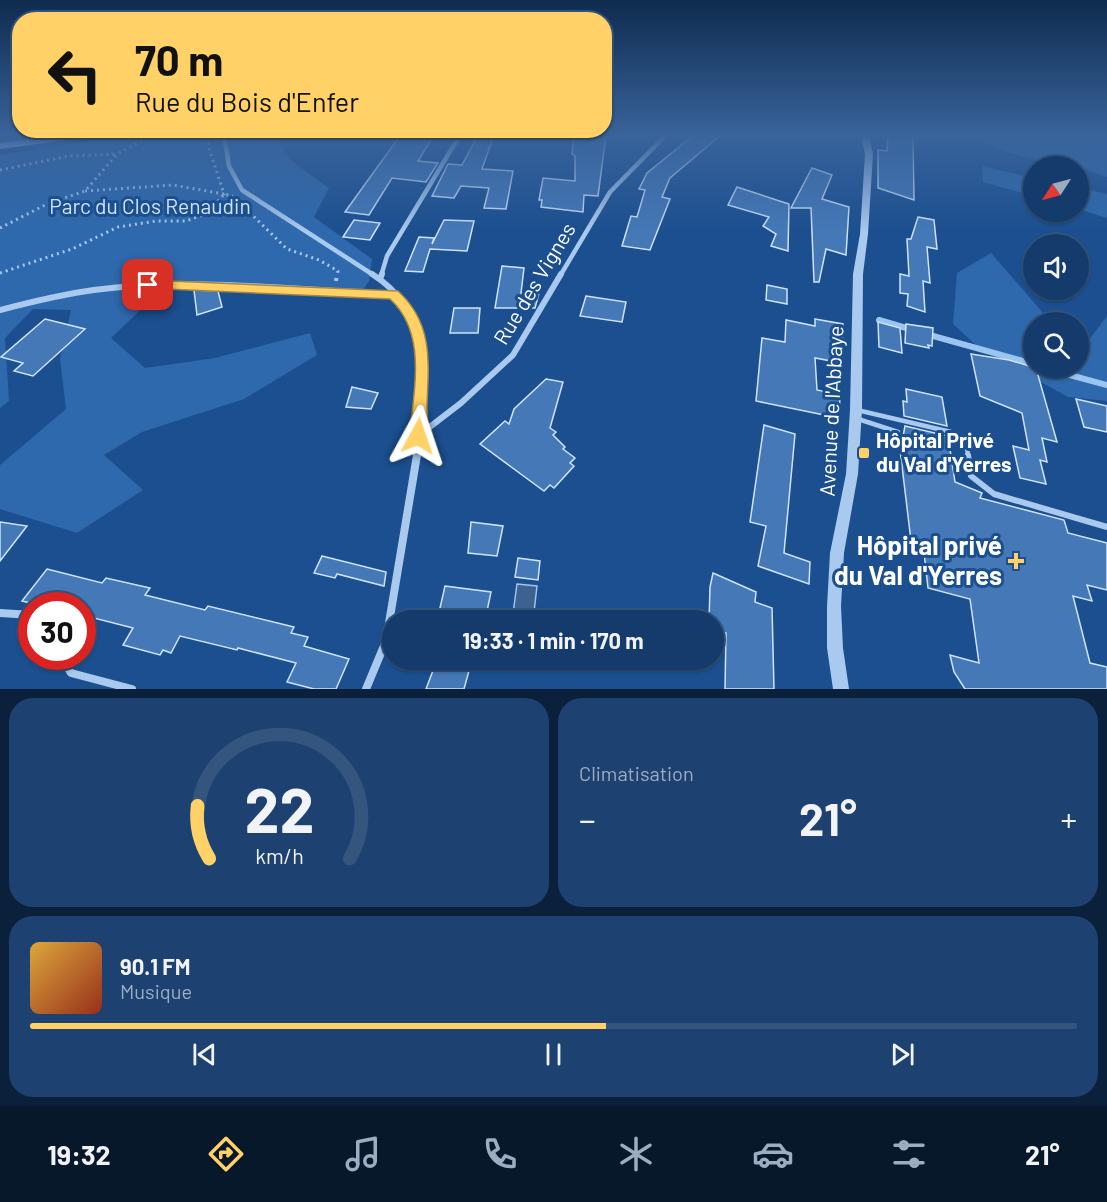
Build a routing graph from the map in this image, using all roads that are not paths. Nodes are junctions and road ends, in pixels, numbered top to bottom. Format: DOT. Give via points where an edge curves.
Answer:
graph roads {
  1 [pos="230,167"];
  2 [pos="441,167"];
  3 [pos="634,167"];
  4 [pos="868,167"];
  5 [pos="380,279"];
  6 [pos="393,294"];
  7 [pos="0,310"];
  8 [pos="856,414"];
  9 [pos="898,432"];
  10 [pos="418,436"];
  11 [pos="1107,527"];
  12 [pos="0,613"];
  13 [pos="18,614"];
  14 [pos="69,670"];
  15 [pos="132,689"];
  16 [pos="366,689"];
  17 [pos="841,689"];
  1 -- 5 [label="street" via="242,190"];
  2 -- 5 [label="street" via="387,256"];
  3 -- 10 [label="street, Rue des Vignes" via="610,192 513,356"];
  4 -- 8 [label="street, Avenue de l'Abbaye" via="858,274"];
  5 -- 6 [label="street"];
  6 -- 7 [label="street" via="148,285 37,298"];
  6 -- 10 [label="street" via="405,304 418,328 423,351"];
  8 -- 9 [label="lane"];
  8 -- 11 [label="lane" via="951,432 967,447 971,476 994,494"];
  8 -- 17 [label="street, Avenue de l'Abbaye" via="849,502 837,553 834,606"];
  10 -- 16 [label="street" via="386,641"];
  12 -- 13 [label="street"];
  14 -- 15 [label="street"];
}
